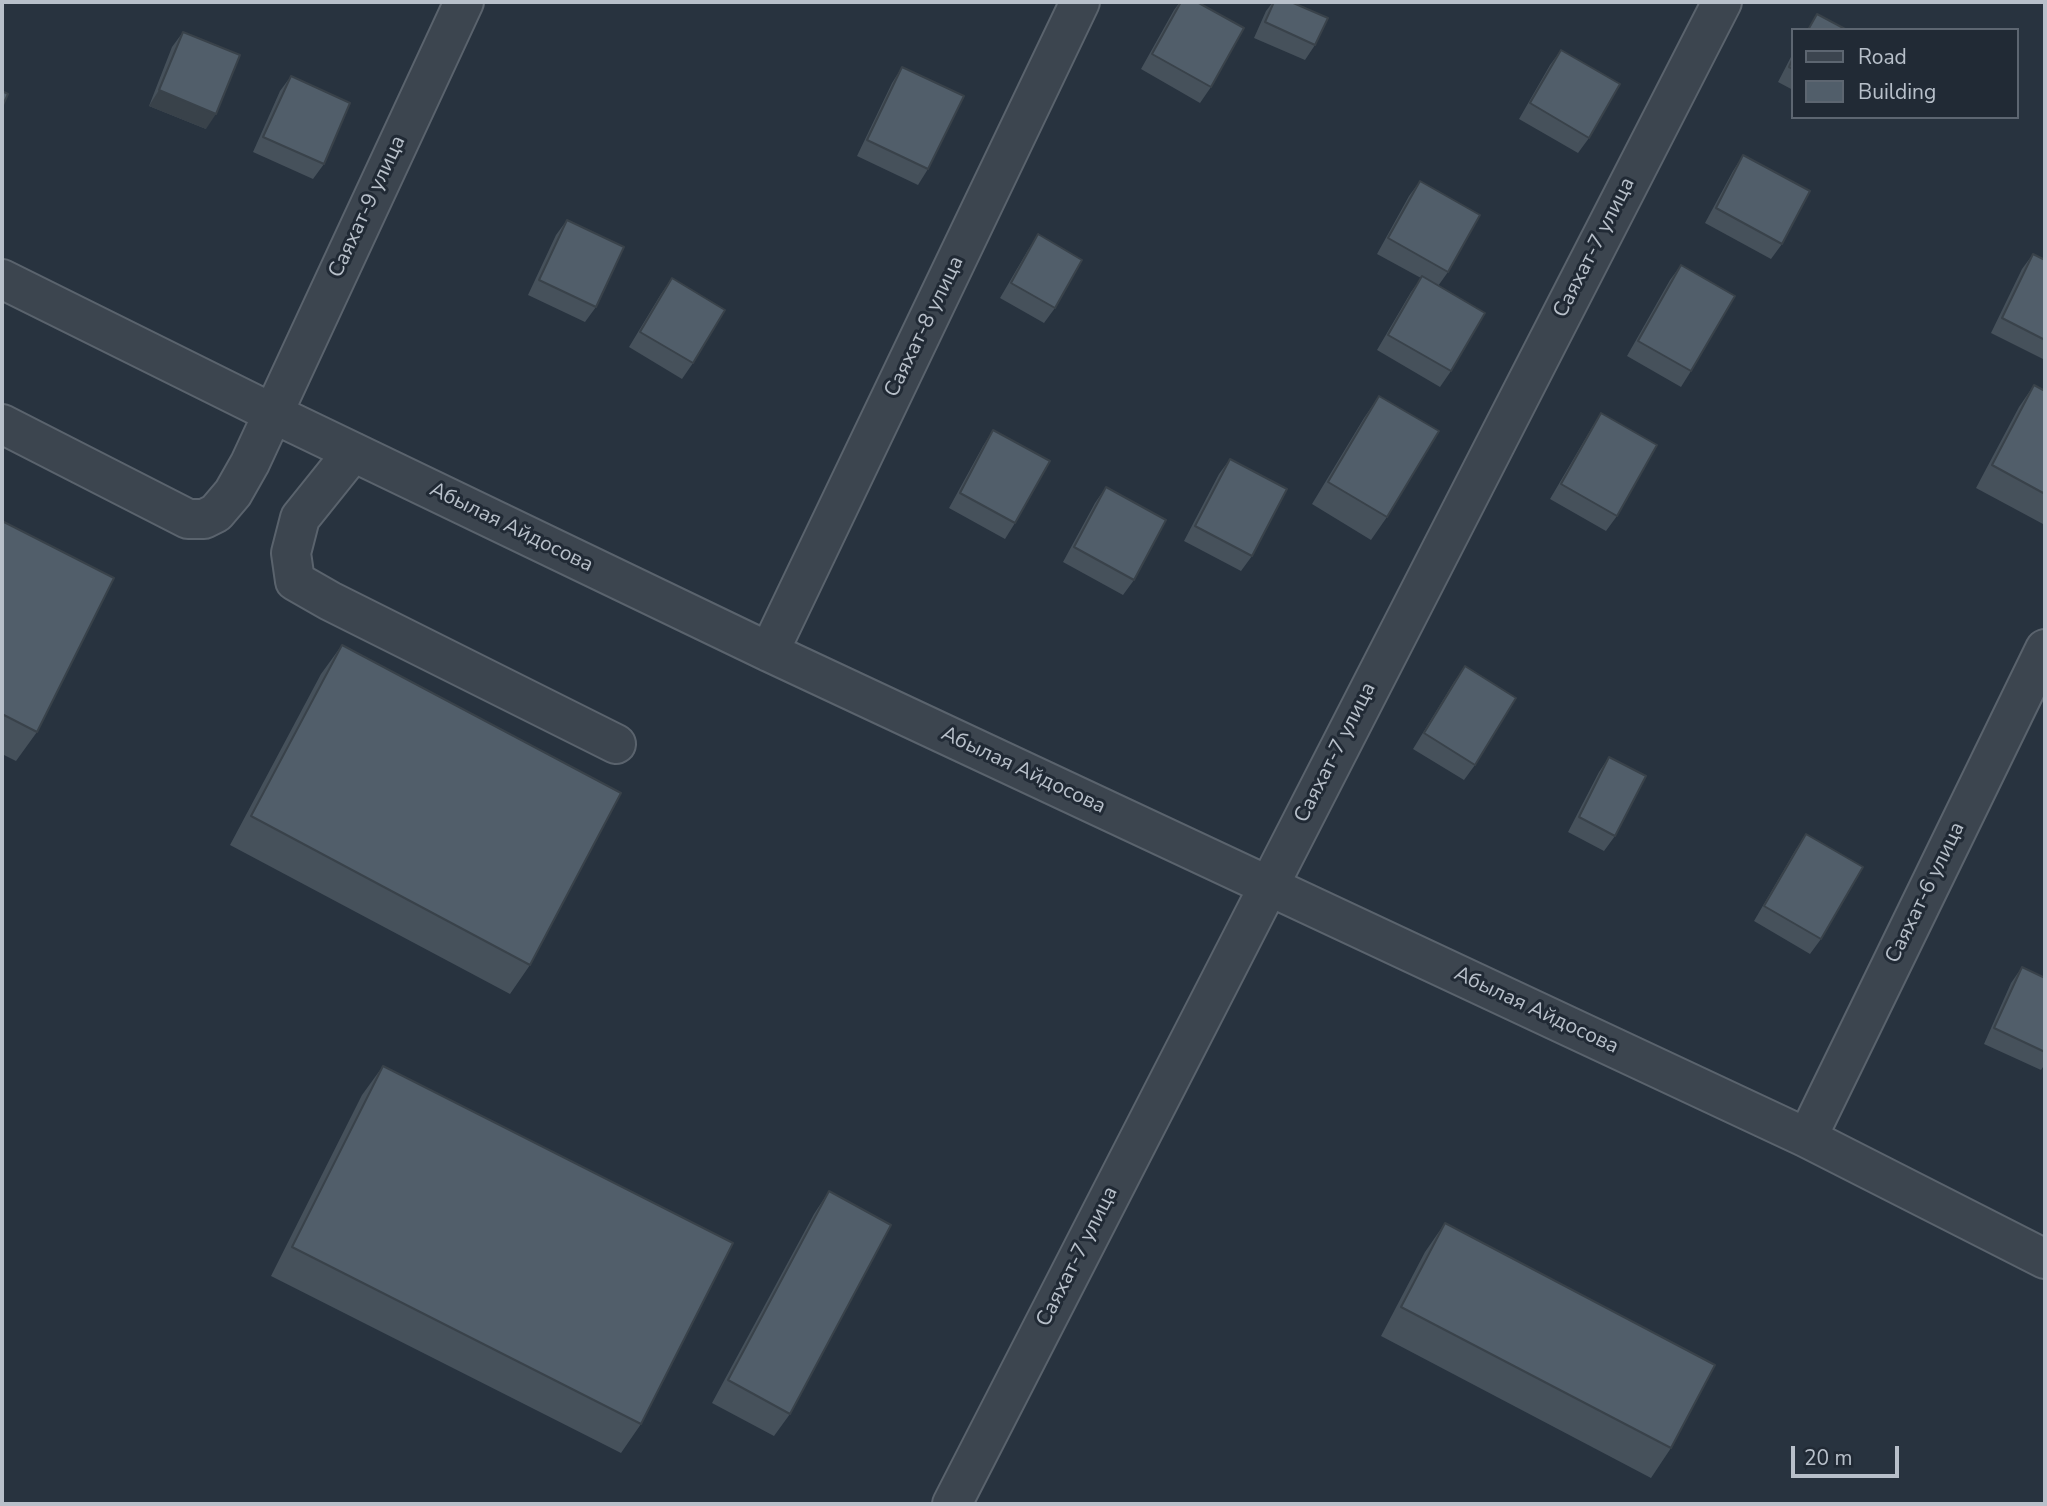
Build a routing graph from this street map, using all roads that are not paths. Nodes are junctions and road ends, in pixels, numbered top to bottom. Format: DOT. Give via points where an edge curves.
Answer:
graph roads {
  1 [pos="464,2"];
  2 [pos="1080,2"];
  3 [pos="1721,2"];
  4 [pos="2,279"];
  5 [pos="272,413"];
  6 [pos="2,424"];
  7 [pos="352,452"];
  8 [pos="2045,649"];
  9 [pos="769,652"];
  10 [pos="616,744"];
  11 [pos="1268,886"];
  12 [pos="1807,1138"];
  13 [pos="2045,1259"];
  14 [pos="952,1504"];
  1 -- 5 [label="street, Саяхат-9 улица"];
  2 -- 9 [label="street, Саяхат-8 улица"];
  3 -- 11 [label="street, Саяхат-7 улица"];
  4 -- 5 [label="street, Абылая Айдосова"];
  5 -- 6 [label="street, Саяхат-9 улица" via="233,493 216,513 204,519 188,519"];
  5 -- 7 [label="street, Абылая Айдосова"];
  7 -- 9 [label="street, Абылая Айдосова"];
  7 -- 10 [label="street" via="300,518 290,553 295,581"];
  8 -- 12 [label="street, Саяхат-6 улица"];
  9 -- 11 [label="street, Абылая Айдосова"];
  11 -- 12 [label="street, Абылая Айдосова"];
  11 -- 14 [label="street, Саяхат-7 улица"];
  12 -- 13 [label="street, Абылая Айдосова"];
}
